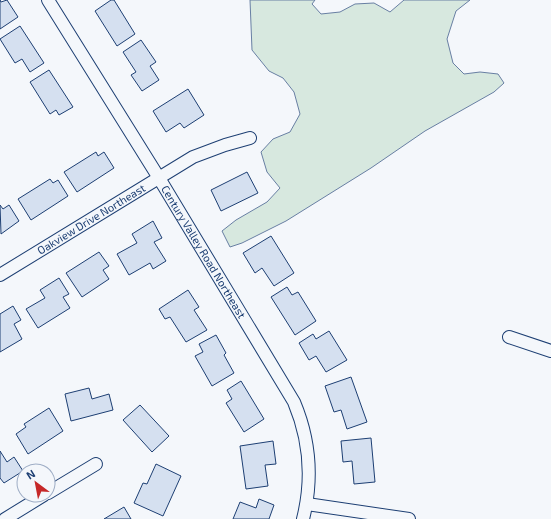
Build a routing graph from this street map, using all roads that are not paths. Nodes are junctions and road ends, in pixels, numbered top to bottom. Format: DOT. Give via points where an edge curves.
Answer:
graph roads {
  1 [pos="48,0"];
  2 [pos="250,138"];
  3 [pos="158,178"];
  4 [pos="0,274"];
  5 [pos="508,336"];
  6 [pos="551,351"];
  7 [pos="96,464"];
  8 [pos="56,488"];
  9 [pos="31,503"];
  10 [pos="307,504"];
  11 [pos="5,519"];
  12 [pos="303,519"];
  13 [pos="410,519"];
  1 -- 3 [label="street, Century Valley Road Northeast"];
  2 -- 3 [label="street, Oakview Drive Northeast" via="206,152"];
  3 -- 4 [label="street, Oakview Drive Northeast"];
  3 -- 10 [label="street, Century Valley Road Northeast" via="294,402 307,440"];
  5 -- 6 [label="street"];
  7 -- 8 [label="street"];
  9 -- 11 [label="street"];
  10 -- 12 [label="street, Century Valley Road Northeast"];
  10 -- 13 [label="street"];
}
